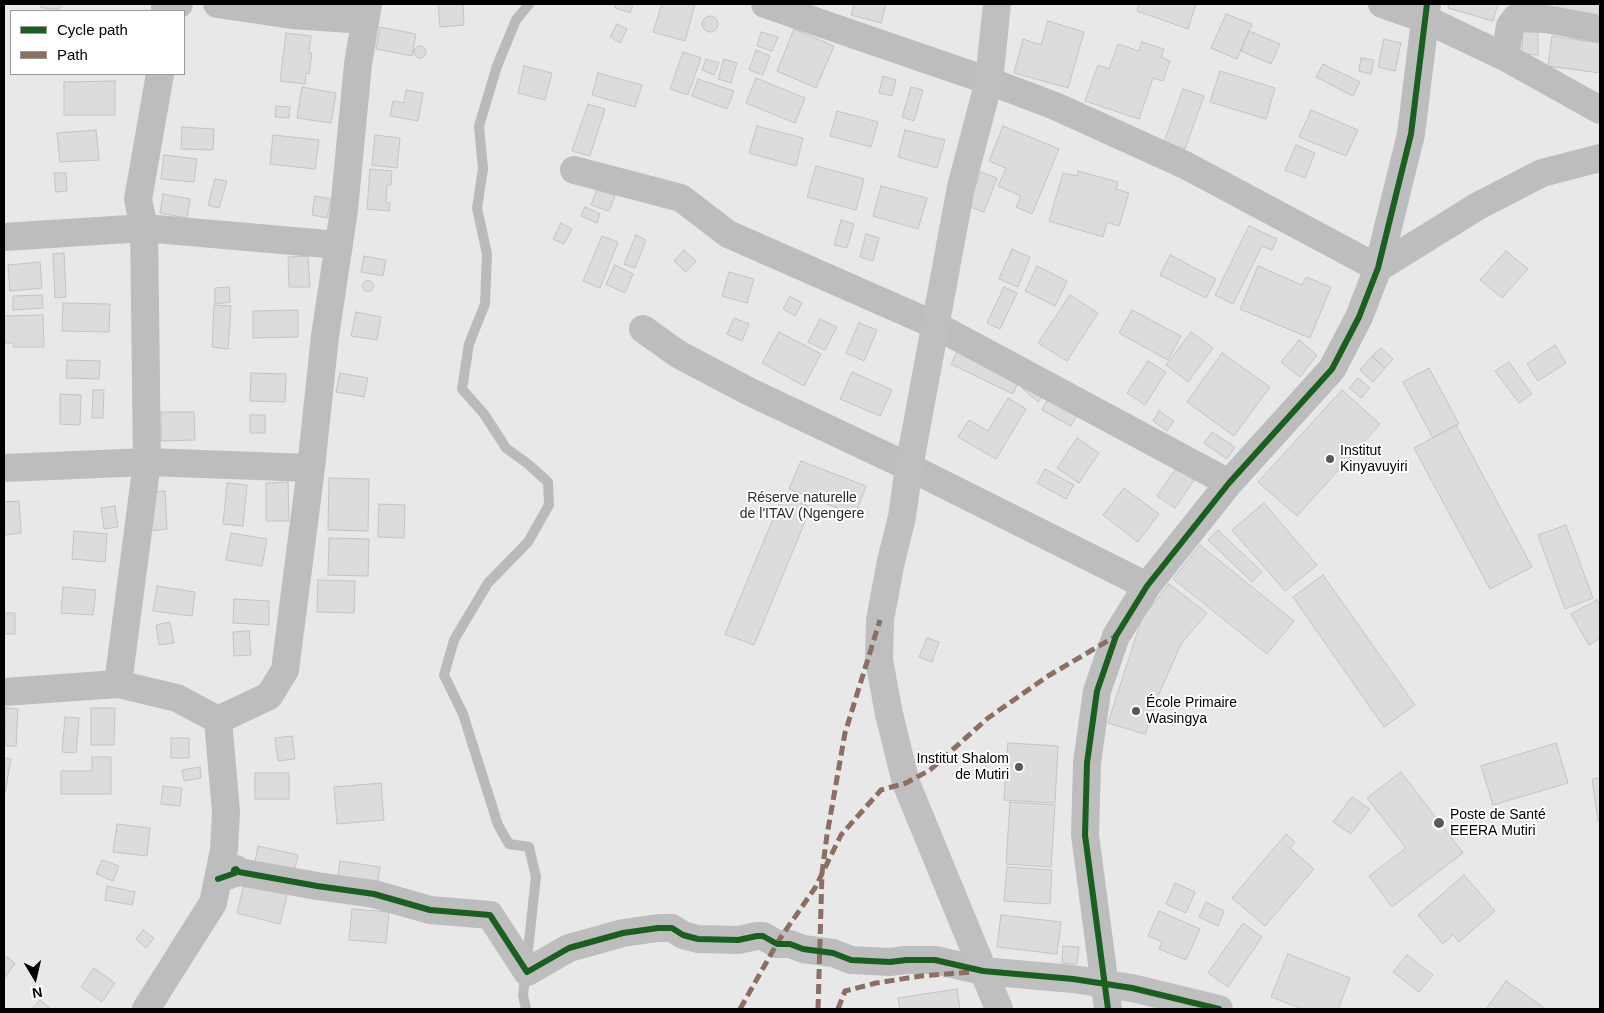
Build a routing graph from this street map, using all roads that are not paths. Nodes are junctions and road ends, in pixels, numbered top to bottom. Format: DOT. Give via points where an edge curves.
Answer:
graph roads {
  1 [pos="179,4"];
  2 [pos="217,4"];
  3 [pos="765,4"];
  4 [pos="997,4"];
  5 [pos="1382,4"];
  6 [pos="165,10"];
  7 [pos="1426,11"];
  8 [pos="366,12"];
  9 [pos="1600,29"];
  10 [pos="1505,57"];
  11 [pos="160,75"];
  12 [pos="989,81"];
  13 [pos="1600,110"];
  14 [pos="1600,158"];
  15 [pos="574,170"];
  16 [pos="144,228"];
  17 [pos="4,237"];
  18 [pos="339,245"];
  19 [pos="1378,268"];
  20 [pos="935,325"];
  21 [pos="643,329"];
  22 [pos="147,462"];
  23 [pos="909,467"];
  24 [pos="4,468"];
  25 [pos="311,468"];
  26 [pos="1229,482"];
  27 [pos="1147,586"];
  28 [pos="118,684"];
  29 [pos="4,692"];
  30 [pos="218,720"];
  31 [pos="218,879"];
  32 [pos="984,971"];
  33 [pos="1106,997"];
  34 [pos="146,1009"];
  35 [pos="999,1009"];
  36 [pos="1219,1009"];
  1 -- 6 [label="street" via="165,4"];
  2 -- 8 [label="street" via="292,16"];
  3 -- 12 [label="street"];
  4 -- 12 [label="street"];
  5 -- 7 [label="street"];
  7 -- 10 [label="street"];
  7 -- 19 [label="street" via="1411,134"];
  8 -- 18 [label="street"];
  9 -- 10 [label="street" via="1516,18 1510,26"];
  10 -- 13 [label="street"];
  11 -- 16 [label="street" via="138,199"];
  12 -- 19 [label="street" via="1055,106 1185,165"];
  12 -- 20 [label="street" via="961,187"];
  14 -- 19 [label="street" via="1542,173 1478,206"];
  15 -- 20 [label="street" via="681,198 728,234"];
  16 -- 17 [label="street"];
  16 -- 18 [label="street"];
  16 -- 22 [label="street"];
  18 -- 25 [label="street" via="325,336"];
  19 -- 26 [label="street" via="1359,317 1332,369"];
  20 -- 23 [label="street"];
  20 -- 26 [label="street"];
  21 -- 23 [label="street" via="678,354 748,391"];
  22 -- 24 [label="street"];
  22 -- 25 [label="street"];
  22 -- 28 [label="street"];
  23 -- 27 [label="street"];
  23 -- 32 [label="street" via="902,518 880,620 879,660 906,783"];
  25 -- 30 [label="street" via="285,670 269,696"];
  26 -- 27 [label="street"];
  27 -- 33 [label="street" via="1116,636 1097,691 1087,763 1085,835"];
  28 -- 29 [label="street"];
  28 -- 30 [label="street" via="178,698"];
  30 -- 31 [label="street" via="226,812 224,850"];
  31 -- 32 [label="street" via="236,870 374,894 430,910 490,915 526,972 569,948 623,933 665,928 698,939 738,940 763,936 777,944 833,953 851,960 935,960"];
  31 -- 34 [label="street" via="213,903"];
  32 -- 33 [label="street" via="1073,979"];
  32 -- 35 [label="street"];
  33 -- 36 [label="street" via="1132,988"];
}
